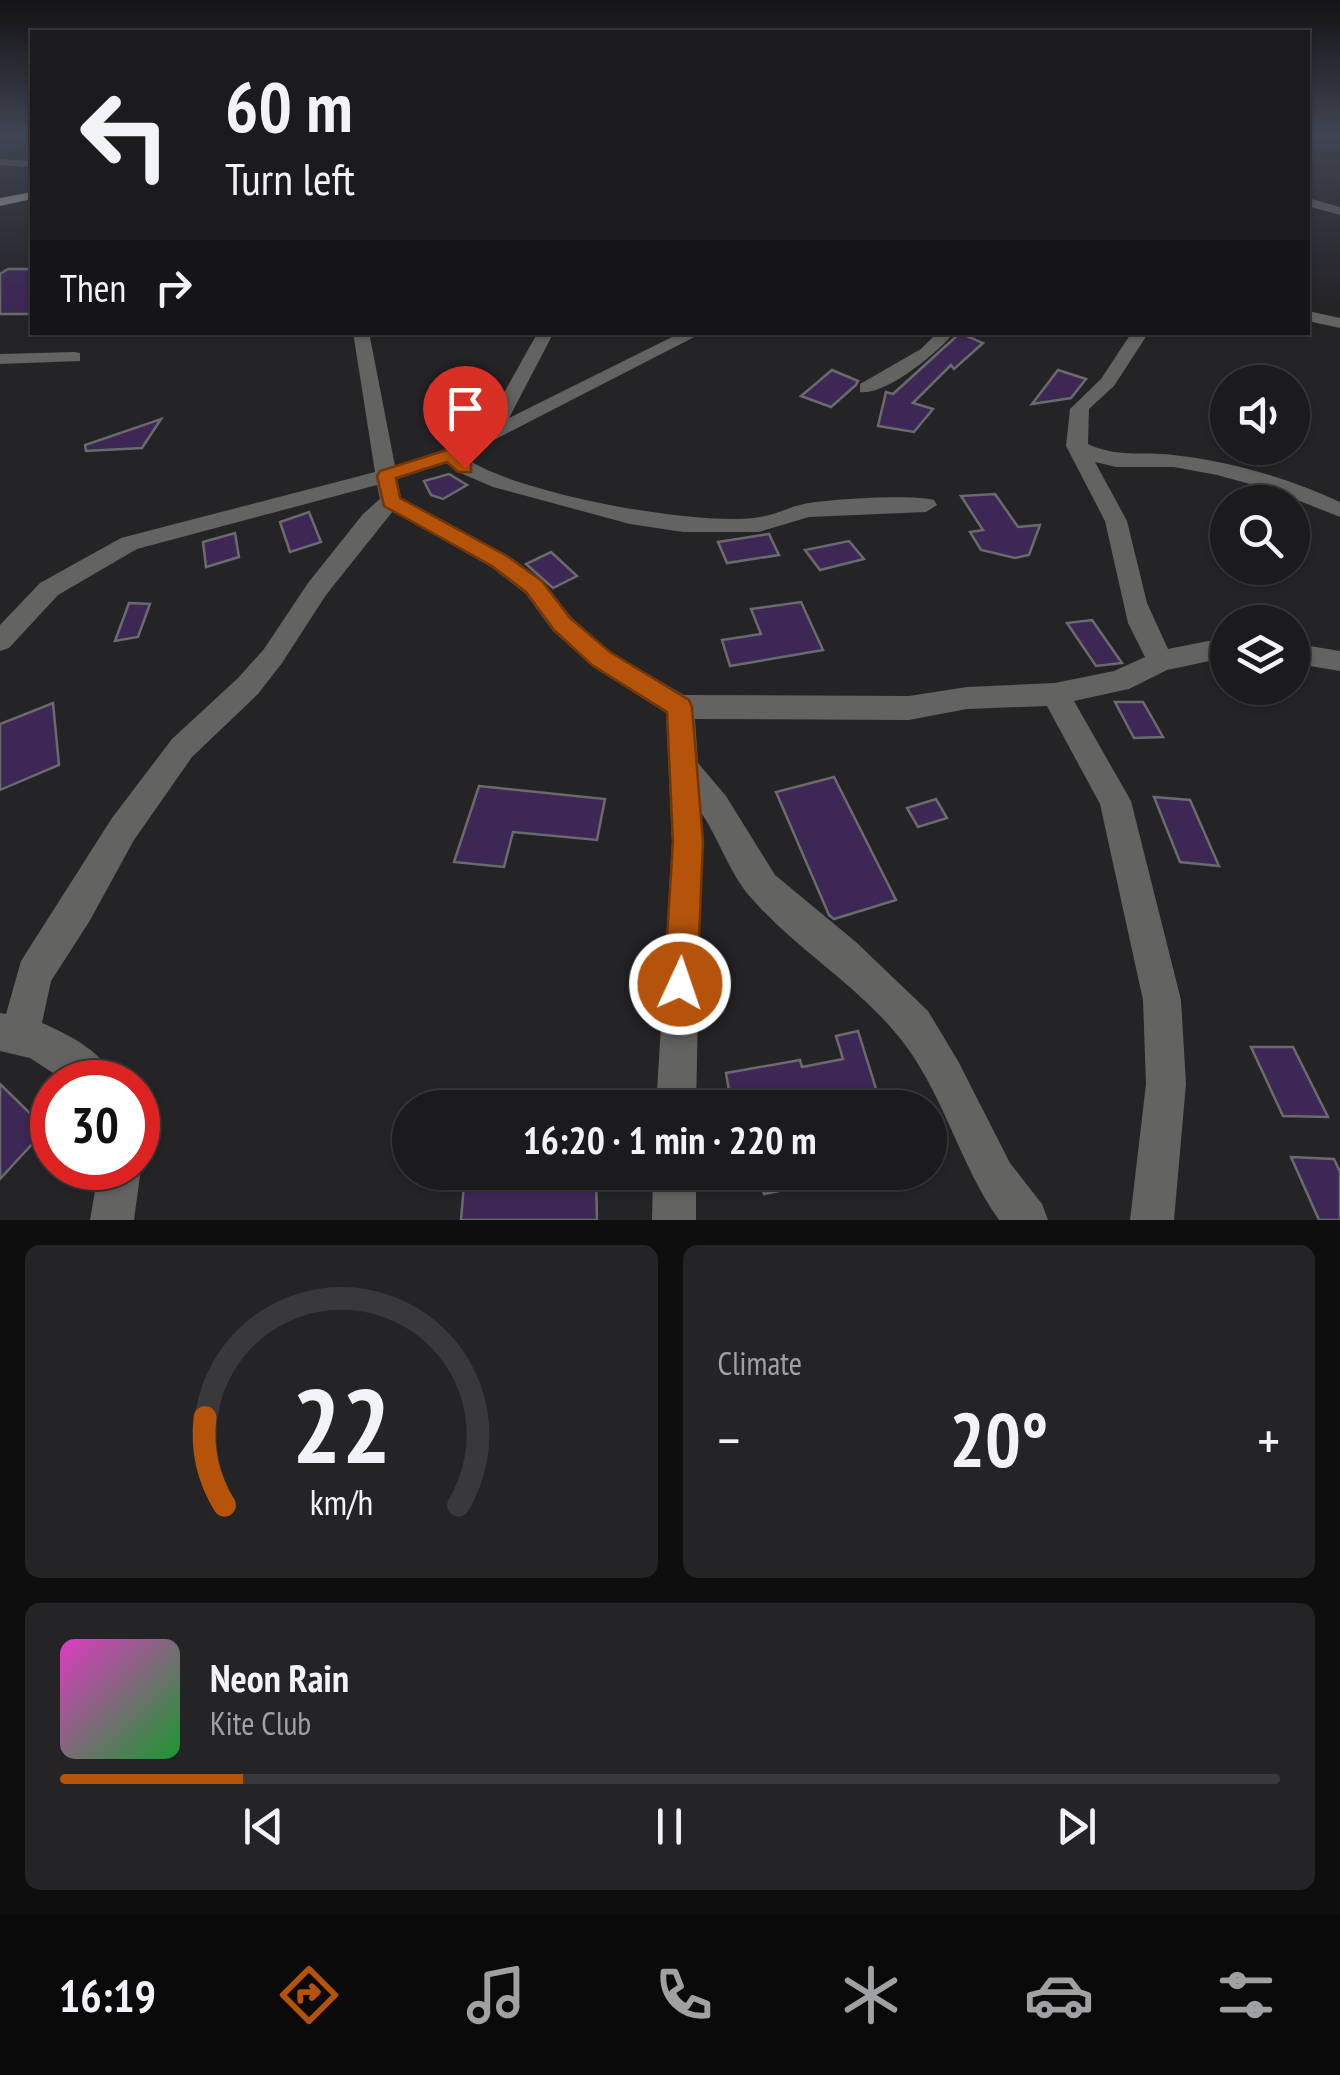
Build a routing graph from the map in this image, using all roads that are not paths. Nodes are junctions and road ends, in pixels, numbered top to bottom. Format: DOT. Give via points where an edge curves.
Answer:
graph roads {
  1 [pos="30,196"];
  2 [pos="0,202"];
  3 [pos="1310,203"];
  4 [pos="1340,212"];
  5 [pos="1310,316"];
  6 [pos="1340,322"];
  7 [pos="363,335"];
  8 [pos="544,335"];
  9 [pos="690,335"];
  10 [pos="944,335"];
  11 [pos="1139,335"];
  12 [pos="74,357"];
  13 [pos="0,359"];
  14 [pos="866,388"];
  15 [pos="490,436"];
  16 [pos="1076,446"];
  17 [pos="450,455"];
  18 [pos="1116,464"];
  19 [pos="389,488"];
  20 [pos="1107,499"];
  21 [pos="926,504"];
  22 [pos="1340,510"];
  23 [pos="0,641"];
  24 [pos="1210,651"];
  25 [pos="1310,656"];
  26 [pos="1161,661"];
  27 [pos="1340,661"];
  28 [pos="1055,694"];
  29 [pos="680,707"];
  30 [pos="683,767"];
  31 [pos="10,1033"];
  32 [pos="73,1060"];
  33 [pos="677,1090"];
  34 [pos="117,1190"];
  35 [pos="675,1190"];
  36 [pos="112,1220"];
  37 [pos="674,1220"];
  38 [pos="1026,1220"];
  39 [pos="1152,1220"];
  1 -- 2 [label="main road"];
  3 -- 4 [label="street"];
  5 -- 6 [label="street"];
  7 -- 19 [label="street"];
  8 -- 15 [label="street"];
  9 -- 15 [label="street"];
  10 -- 14 [label="street"];
  11 -- 16 [label="street" via="1108,382 1082,403"];
  12 -- 13 [label="street"];
  15 -- 17 [label="street"];
  16 -- 18 [label="street"];
  16 -- 20 [label="street"];
  17 -- 19 [label="street"];
  17 -- 21 [label="street" via="500,482 630,518 682,525 748,526 807,510"];
  18 -- 20 [label="street"];
  18 -- 22 [label="street" via="1158,459 1229,471"];
  19 -- 23 [label="street" via="129,543 48,589"];
  19 -- 29 [label="street" via="534,586 562,624 601,659"];
  19 -- 31 [label="street" via="272,656 182,748 123,828 34,974"];
  20 -- 26 [label="street" via="1126,556 1136,619"];
  24 -- 26 [label="street"];
  25 -- 27 [label="street"];
  26 -- 28 [label="street" via="1119,681"];
  28 -- 29 [label="street" via="910,708"];
  28 -- 39 [label="street" via="1115,801 1162,1000 1166,1084"];
  29 -- 30 [label="street"];
  30 -- 33 [label="street" via="688,842"];
  30 -- 38 [label="street" via="716,806 762,887 914,1026 995,1178"];
  31 -- 32 [label="street"];
  34 -- 36 [label="street"];
  35 -- 37 [label="street"];
}
